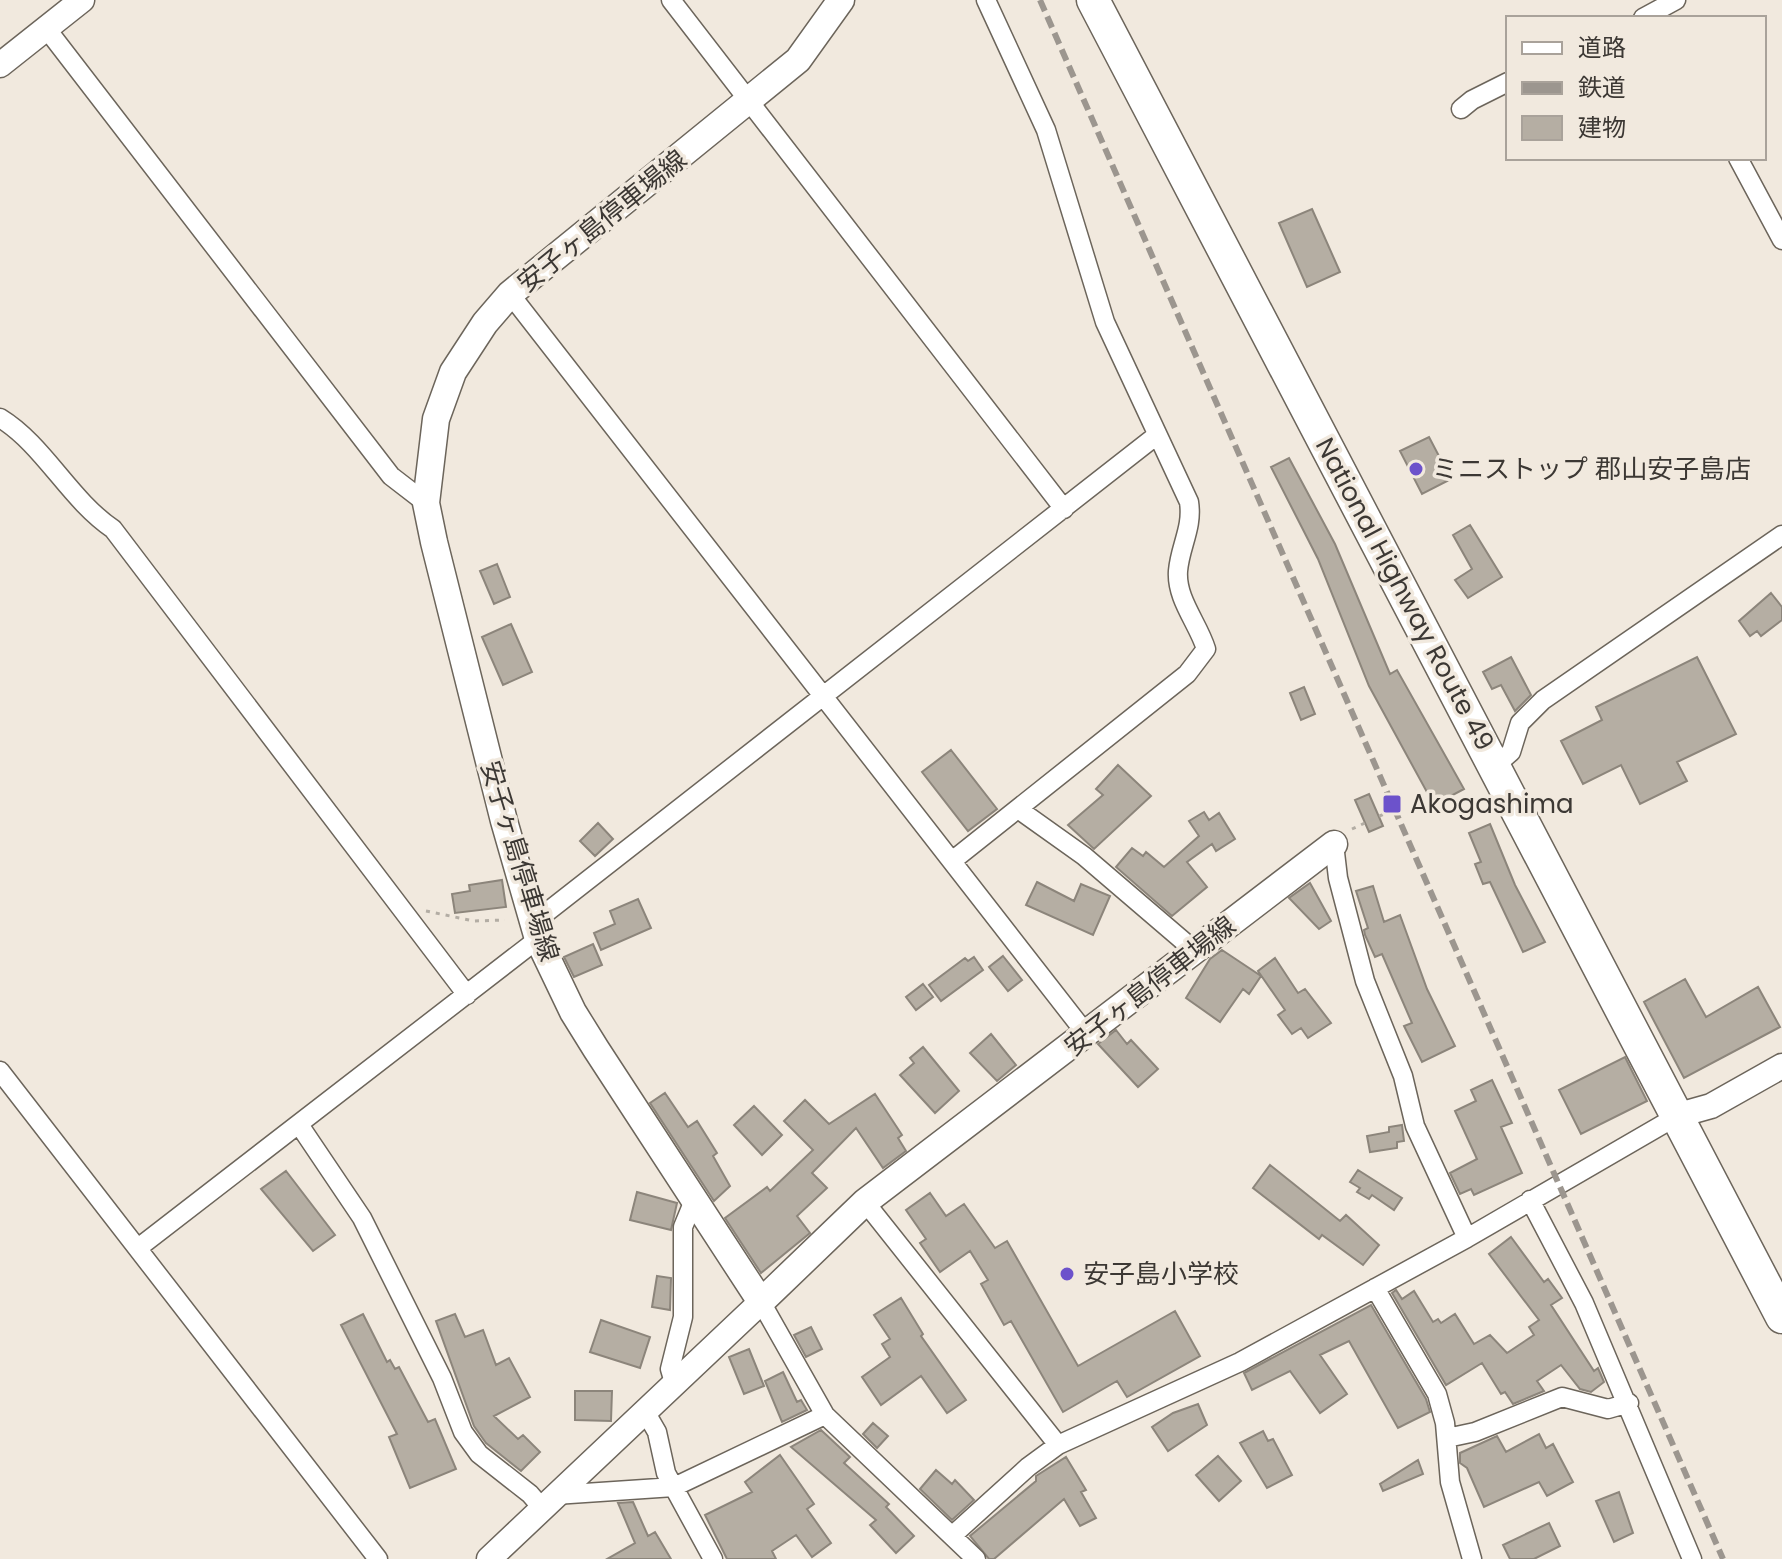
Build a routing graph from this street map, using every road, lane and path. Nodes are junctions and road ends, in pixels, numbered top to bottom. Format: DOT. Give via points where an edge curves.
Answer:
graph roads {
  1 [pos="82,0"];
  2 [pos="671,0"];
  3 [pos="841,0"];
  4 [pos="986,0"];
  5 [pos="1093,0"];
  6 [pos="1676,0"];
  7 [pos="1655,15"];
  8 [pos="46,28"];
  9 [pos="0,65"];
  10 [pos="1506,83"];
  11 [pos="749,102"];
  12 [pos="1461,109"];
  13 [pos="1739,160"];
  14 [pos="1782,240"];
  15 [pos="510,294"];
  16 [pos="0,418"];
  17 [pos="1157,435"];
  18 [pos="426,503"];
  19 [pos="1064,509"];
  20 [pos="1782,535"];
  21 [pos="823,696"];
  22 [pos="1496,765"];
  23 [pos="1018,809"];
  24 [pos="1386,813"];
  25 [pos="1334,844"];
  26 [pos="952,861"];
  27 [pos="408,917"];
  28 [pos="505,920"];
  29 [pos="536,931"];
  30 [pos="1195,951"];
  31 [pos="467,995"];
  32 [pos="1087,1035"];
  33 [pos="1782,1066"];
  34 [pos="0,1071"];
  35 [pos="1679,1115"];
  36 [pos="300,1126"];
  37 [pos="695,1198"];
  38 [pos="1530,1200"];
  39 [pos="865,1202"];
  40 [pos="1467,1238"];
  41 [pos="138,1248"];
  42 [pos="1375,1288"];
  43 [pos="761,1302"];
  44 [pos="1782,1317"];
  45 [pos="675,1386"];
  46 [pos="1629,1403"];
  47 [pos="646,1413"];
  48 [pos="825,1415"];
  49 [pos="1447,1438"];
  50 [pos="1058,1445"];
  51 [pos="674,1487"];
  52 [pos="549,1502"];
  53 [pos="953,1535"];
  54 [pos="378,1559"];
  55 [pos="489,1559"];
  56 [pos="713,1559"];
  57 [pos="976,1559"];
  58 [pos="1472,1559"];
  59 [pos="1692,1559"];
  1 -- 8 [label="street"];
  2 -- 11 [label="street"];
  3 -- 11 [label="main road, 安子ヶ島停車場線" via="798,60"];
  4 -- 17 [label="street" via="1046,130 1100,310"];
  5 -- 22 [label="highway, National Highway Route 49"];
  6 -- 7 [label="street"];
  8 -- 9 [label="street"];
  8 -- 18 [label="street" via="391,476"];
  10 -- 12 [label="street"];
  11 -- 15 [label="main road, 安子ヶ島停車場線"];
  11 -- 19 [label="street"];
  13 -- 14 [label="street"];
  15 -- 18 [label="main road, 安子ヶ島停車場線" via="468,346 444,393 431,439"];
  15 -- 21 [label="street"];
  16 -- 27 [label="street" via="80,503 113,529"];
  17 -- 19 [label="street"];
  17 -- 23 [label="street" via="1189,502 1179,585 1206,649 1187,674"];
  18 -- 29 [label="main road, 安子ヶ島停車場線" via="468,683"];
  19 -- 21 [label="street"];
  20 -- 22 [label="street" via="1543,700 1520,723 1511,752"];
  21 -- 26 [label="street"];
  21 -- 29 [label="street"];
  22 -- 35 [label="highway, National Highway Route 49"];
  23 -- 26 [label="street"];
  23 -- 30 [label="street" via="1084,856"];
  24 -- 25 [label="path"];
  25 -- 30 [label="main road, 安子ヶ島停車場線"];
  25 -- 40 [label="street" via="1365,981 1403,1076 1415,1126"];
  26 -- 32 [label="street"];
  27 -- 28 [label="path" via="424,910 474,921"];
  27 -- 31 [label="street"];
  29 -- 31 [label="street"];
  29 -- 37 [label="main road, 安子ヶ島停車場線" via="573,1012"];
  30 -- 32 [label="main road, 安子ヶ島停車場線"];
  31 -- 36 [label="street"];
  32 -- 39 [label="main road, 安子ヶ島停車場線"];
  33 -- 35 [label="street" via="1711,1106"];
  34 -- 41 [label="street"];
  35 -- 38 [label="street"];
  35 -- 44 [label="highway, National Highway Route 49"];
  36 -- 41 [label="street"];
  36 -- 52 [label="street" via="362,1218 442,1378 463,1432 479,1454 530,1494"];
  37 -- 43 [label="main road, 安子ヶ島停車場線"];
  37 -- 45 [label="street" via="683,1227 683,1317 670,1369"];
  38 -- 40 [label="street"];
  38 -- 46 [label="street"];
  39 -- 43 [label="main road, 安子ヶ島停車場線"];
  39 -- 50 [label="street"];
  40 -- 42 [label="street"];
  41 -- 54 [label="street"];
  42 -- 49 [label="street" via="1437,1394"];
  42 -- 50 [label="street" via="1240,1362"];
  43 -- 45 [label="street"];
  43 -- 48 [label="street"];
  45 -- 47 [label="street"];
  46 -- 49 [label="street" via="1608,1409 1562,1397"];
  46 -- 59 [label="street"];
  47 -- 51 [label="street"];
  47 -- 52 [label="street"];
  48 -- 51 [label="street"];
  48 -- 53 [label="street"];
  49 -- 58 [label="street" via="1450,1482"];
  50 -- 53 [label="street"];
  51 -- 52 [label="street"];
  51 -- 56 [label="street"];
  52 -- 55 [label="street"];
  53 -- 57 [label="street"];
}
